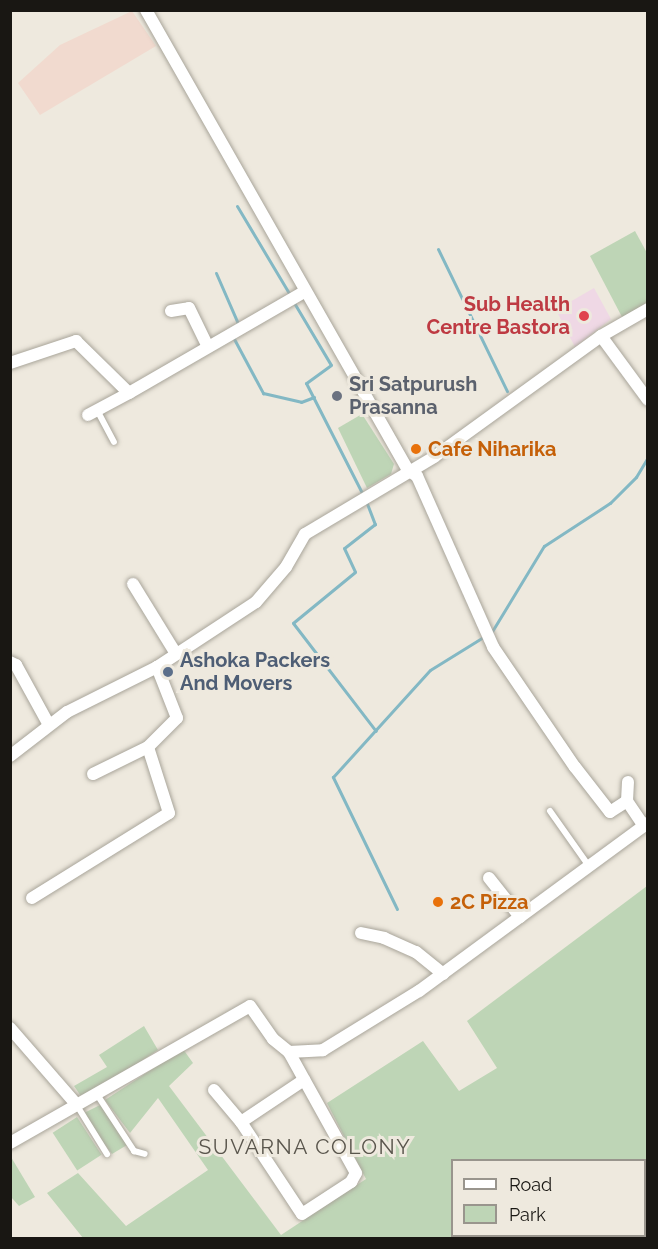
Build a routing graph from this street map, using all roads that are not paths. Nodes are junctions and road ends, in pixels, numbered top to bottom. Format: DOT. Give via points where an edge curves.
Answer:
graph roads {
  1 [pos="146,10"];
  2 [pos="304,292"];
  3 [pos="648,309"];
  4 [pos="171,311"];
  5 [pos="601,336"];
  6 [pos="208,347"];
  7 [pos="10,363"];
  8 [pos="129,393"];
  9 [pos="648,400"];
  10 [pos="93,412"];
  11 [pos="114,442"];
  12 [pos="408,470"];
  13 [pos="133,584"];
  14 [pos="176,654"];
  15 [pos="10,662"];
  16 [pos="157,667"];
  17 [pos="49,725"];
  18 [pos="148,747"];
  19 [pos="10,756"];
  20 [pos="93,774"];
  21 [pos="628,782"];
  22 [pos="627,801"];
  23 [pos="550,811"];
  24 [pos="646,825"];
  25 [pos="590,867"];
  26 [pos="489,878"];
  27 [pos="32,898"];
  28 [pos="520,918"];
  29 [pos="361,933"];
  30 [pos="443,974"];
  31 [pos="10,1028"];
  32 [pos="289,1052"];
  33 [pos="304,1080"];
  34 [pos="214,1090"];
  35 [pos="98,1096"];
  36 [pos="76,1104"];
  37 [pos="241,1122"];
  38 [pos="10,1143"];
  39 [pos="107,1154"];
  40 [pos="145,1154"];
  1 -- 2 [label="street"];
  2 -- 6 [label="street"];
  2 -- 12 [label="street"];
  3 -- 5 [label="street"];
  4 -- 6 [label="street" via="189,308"];
  5 -- 9 [label="street"];
  5 -- 12 [label="street" via="434,457"];
  6 -- 8 [label="street"];
  7 -- 8 [label="street" via="76,341"];
  8 -- 10 [label="street"];
  10 -- 11 [label="lane"];
  12 -- 14 [label="street" via="305,534 286,567 256,602"];
  12 -- 22 [label="street" via="417,477 493,647 574,767 610,812"];
  13 -- 14 [label="street"];
  14 -- 16 [label="street"];
  15 -- 17 [label="street" via="16,665"];
  16 -- 17 [label="street"];
  16 -- 18 [label="street" via="177,718"];
  17 -- 19 [label="street"];
  18 -- 20 [label="street"];
  18 -- 27 [label="street" via="169,813"];
  21 -- 22 [label="street"];
  22 -- 24 [label="street"];
  23 -- 25 [label="lane"];
  24 -- 25 [label="street"];
  25 -- 28 [label="street"];
  26 -- 28 [label="street"];
  28 -- 30 [label="street"];
  29 -- 30 [label="street" via="416,952"];
  30 -- 32 [label="street" via="323,1050"];
  31 -- 36 [label="street"];
  32 -- 33 [label="street"];
  32 -- 35 [label="street" via="273,1039 250,1006 167,1051"];
  33 -- 37 [label="street"];
  33 -- 37 [label="street" via="356,1173 342,1189 302,1214"];
  34 -- 37 [label="street"];
  35 -- 36 [label="street"];
  35 -- 40 [label="lane" via="135,1151"];
  36 -- 38 [label="street"];
  36 -- 39 [label="lane"];
}
